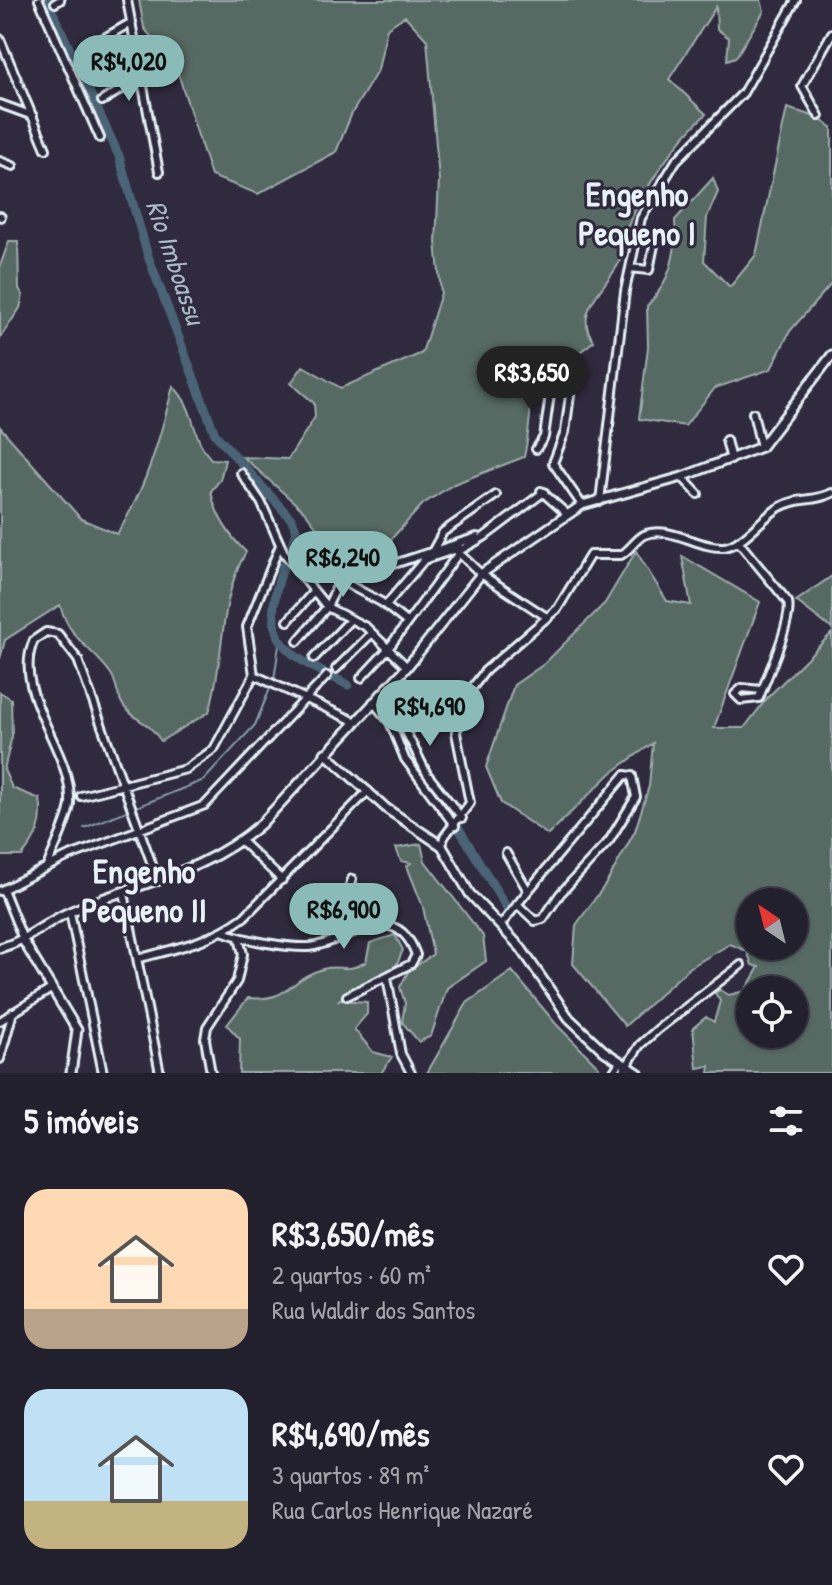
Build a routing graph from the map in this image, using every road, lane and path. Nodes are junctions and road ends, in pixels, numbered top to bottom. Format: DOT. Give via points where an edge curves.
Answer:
graph roads {
  1 [pos="39,0"];
  2 [pos="127,0"];
  3 [pos="796,0"];
  4 [pos="132,22"];
  5 [pos="832,33"];
  6 [pos="0,39"];
  7 [pos="80,52"];
  8 [pos="140,78"];
  9 [pos="102,101"];
  10 [pos="0,104"];
  11 [pos="33,116"];
  12 [pos="819,116"];
  13 [pos="100,138"];
  14 [pos="46,149"];
  15 [pos="0,161"];
  16 [pos="13,166"];
  17 [pos="159,172"];
  18 [pos="654,245"];
  19 [pos="630,268"];
  20 [pos="832,355"];
  21 [pos="574,366"];
  22 [pos="551,387"];
  23 [pos="753,413"];
  24 [pos="544,437"];
  25 [pos="726,440"];
  26 [pos="563,442"];
  27 [pos="761,447"];
  28 [pos="536,449"];
  29 [pos="731,460"];
  30 [pos="241,473"];
  31 [pos="682,477"];
  32 [pos="832,493"];
  33 [pos="698,494"];
  34 [pos="496,495"];
  35 [pos="600,501"];
  36 [pos="582,505"];
  37 [pos="567,514"];
  38 [pos="738,541"];
  39 [pos="316,544"];
  40 [pos="280,545"];
  41 [pos="460,550"];
  42 [pos="432,552"];
  43 [pos="397,563"];
  44 [pos="481,574"];
  45 [pos="340,580"];
  46 [pos="314,591"];
  47 [pos="386,605"];
  48 [pos="327,607"];
  49 [pos="548,618"];
  50 [pos="351,619"];
  51 [pos="288,621"];
  52 [pos="405,621"];
  53 [pos="372,633"];
  54 [pos="298,641"];
  55 [pos="388,649"];
  56 [pos="314,658"];
  57 [pos="407,667"];
  58 [pos="336,669"];
  59 [pos="254,675"];
  60 [pos="327,676"];
  61 [pos="361,678"];
  62 [pos="761,690"];
  63 [pos="381,694"];
  64 [pos="307,698"];
  65 [pos="373,702"];
  66 [pos="354,721"];
  67 [pos="325,753"];
  68 [pos="125,785"];
  69 [pos="368,791"];
  70 [pos="81,796"];
  71 [pos="462,818"];
  72 [pos="455,826"];
  73 [pos="140,831"];
  74 [pos="241,841"];
  75 [pos="442,846"];
  76 [pos="506,853"];
  77 [pos="47,867"];
  78 [pos="352,879"];
  79 [pos="282,880"];
  80 [pos="158,881"];
  81 [pos="2,890"];
  82 [pos="528,891"];
  83 [pos="124,893"];
  84 [pos="517,904"];
  85 [pos="70,912"];
  86 [pos="500,926"];
  87 [pos="224,932"];
  88 [pos="346,932"];
  89 [pos="239,938"];
  90 [pos="24,942"];
  91 [pos="0,948"];
  92 [pos="140,958"];
  93 [pos="741,965"];
  94 [pos="387,977"];
  95 [pos="51,989"];
  96 [pos="347,996"];
  97 [pos="13,1012"];
  98 [pos="0,1021"];
  99 [pos="0,1059"];
  100 [pos="623,1067"];
  101 [pos="71,1073"];
  102 [pos="103,1073"];
  103 [pos="160,1073"];
  104 [pos="211,1073"];
  105 [pos="411,1073"];
  106 [pos="613,1073"];
  107 [pos="638,1073"];
  1 -- 13 [label="street"];
  2 -- 4 [label="street"];
  3 -- 19 [label="street" via="743,93 692,141 649,201"];
  4 -- 7 [label="street"];
  4 -- 8 [label="street"];
  5 -- 12 [label="street" via="802,86"];
  6 -- 11 [label="street"];
  8 -- 9 [label="street"];
  8 -- 17 [label="street"];
  10 -- 11 [label="street"];
  11 -- 14 [label="street"];
  15 -- 16 [label="street"];
  18 -- 19 [label="street" via="649,270"];
  19 -- 35 [label="street"];
  20 -- 27 [label="street"];
  21 -- 26 [label="street"];
  22 -- 24 [label="street"];
  23 -- 27 [label="street"];
  24 -- 26 [label="street"];
  24 -- 28 [label="street"];
  25 -- 29 [label="street"];
  26 -- 36 [label="street" via="555,468"];
  27 -- 29 [label="street"];
  29 -- 31 [label="street"];
  30 -- 40 [label="street"];
  31 -- 33 [label="street"];
  31 -- 35 [label="street"];
  32 -- 38 [label="street" via="818,501 802,499 780,507"];
  34 -- 42 [label="street" via="443,532"];
  35 -- 36 [label="street"];
  36 -- 37 [label="street"];
  37 -- 41 [label="street" via="543,491"];
  37 -- 44 [label="street"];
  38 -- 49 [label="street" via="717,546 655,533 642,536 621,555 596,553 585,561"];
  38 -- 62 [label="street" via="790,611"];
  39 -- 45 [label="street"];
  40 -- 46 [label="street"];
  40 -- 59 [label="street" via="247,627"];
  41 -- 42 [label="street"];
  41 -- 44 [label="street"];
  41 -- 47 [label="street" via="424,560"];
  41 -- 52 [label="street"];
  42 -- 43 [label="street"];
  44 -- 49 [label="street"];
  44 -- 57 [label="street"];
  45 -- 47 [label="street"];
  45 -- 48 [label="street"];
  46 -- 48 [label="street"];
  46 -- 51 [label="street"];
  47 -- 52 [label="street"];
  48 -- 50 [label="street"];
  48 -- 54 [label="street"];
  49 -- 71 [label="street" via="485,671 463,700 456,733 470,803"];
  50 -- 53 [label="street"];
  50 -- 56 [label="street"];
  52 -- 55 [label="street"];
  53 -- 55 [label="street"];
  53 -- 58 [label="street"];
  55 -- 57 [label="street"];
  55 -- 61 [label="street"];
  57 -- 63 [label="street"];
  59 -- 64 [label="street"];
  59 -- 68 [label="street" via="223,735 202,760 176,773"];
  60 -- 64 [label="street"];
  62 -- 62 [label="street" via="757,700 741,700 735,694 742,688"];
  63 -- 65 [label="street"];
  63 -- 71 [label="street" via="427,774"];
  64 -- 66 [label="street"];
  64 -- 73 [label="street" via="205,805"];
  65 -- 66 [label="street"];
  65 -- 72 [label="street" via="390,722 412,770"];
  66 -- 67 [label="street"];
  67 -- 69 [label="street"];
  67 -- 74 [label="street"];
  68 -- 70 [label="street"];
  68 -- 73 [label="street"];
  68 -- 77 [label="street" via="71,650 58,634 46,632 34,640 26,664 70,795"];
  69 -- 75 [label="street"];
  69 -- 79 [label="street"];
  71 -- 72 [label="street"];
  72 -- 75 [label="street"];
  73 -- 77 [label="street"];
  73 -- 80 [label="street"];
  74 -- 79 [label="street"];
  74 -- 80 [label="street" via="212,860"];
  75 -- 86 [label="street" via="470,894"];
  76 -- 82 [label="street"];
  77 -- 81 [label="street"];
  78 -- 88 [label="street"];
  79 -- 87 [label="street"];
  80 -- 83 [label="street"];
  81 -- 90 [label="street"];
  82 -- 84 [label="street"];
  82 -- 84 [label="street" via="629,774 636,797 609,841 549,913 535,921"];
  83 -- 85 [label="street"];
  83 -- 92 [label="street"];
  84 -- 86 [label="street"];
  85 -- 90 [label="street"];
  85 -- 102 [label="street"];
  86 -- 100 [label="street" via="569,1018"];
  87 -- 89 [label="street"];
  87 -- 92 [label="street"];
  88 -- 89 [label="street" via="313,947"];
  88 -- 94 [label="street" via="382,926 409,941 414,961"];
  89 -- 104 [label="street" via="243,954 237,981 207,1027"];
  90 -- 91 [label="street"];
  90 -- 95 [label="street"];
  92 -- 103 [label="street"];
  93 -- 100 [label="street" via="658,1029"];
  94 -- 96 [label="street"];
  94 -- 105 [label="street" via="401,1054"];
  95 -- 97 [label="street"];
  95 -- 101 [label="street" via="77,1030"];
  97 -- 98 [label="street"];
  97 -- 99 [label="street"];
  100 -- 106 [label="street"];
  100 -- 107 [label="street"];
}
